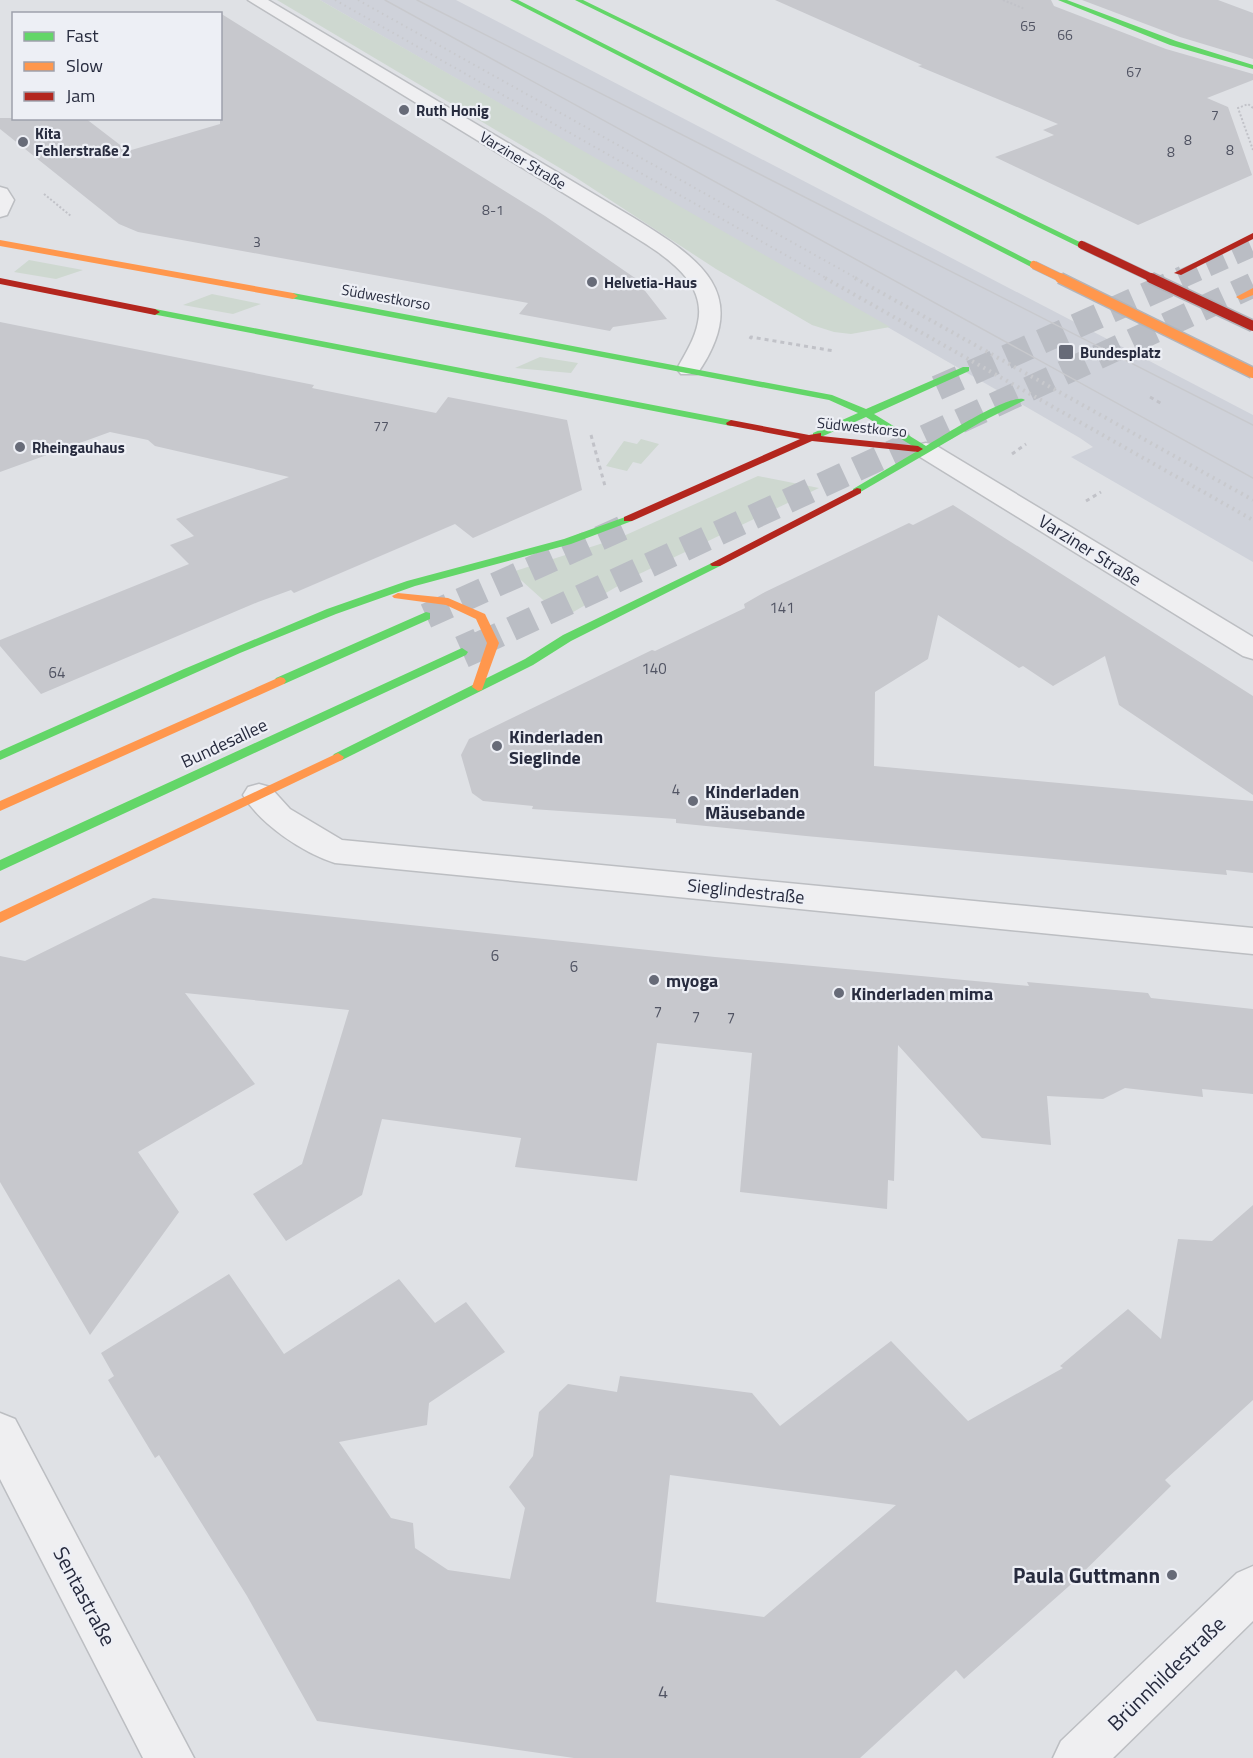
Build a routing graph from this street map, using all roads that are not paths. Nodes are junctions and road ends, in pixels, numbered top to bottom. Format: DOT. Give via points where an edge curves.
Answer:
graph roads {
  1 [pos="256,0"];
  2 [pos="513,0"];
  3 [pos="578,0"];
  4 [pos="1061,0"];
  5 [pos="1173,43"];
  6 [pos="1253,67"];
  7 [pos="1236,77"];
  8 [pos="0,193"];
  9 [pos="0,211"];
  10 [pos="1253,236"];
  11 [pos="0,243"];
  12 [pos="1178,273"];
  13 [pos="0,281"];
  14 [pos="1253,326"];
  15 [pos="689,369"];
  16 [pos="966,369"];
  17 [pos="1253,373"];
  18 [pos="1020,400"];
  19 [pos="866,413"];
  20 [pos="811,438"];
  21 [pos="926,450"];
  22 [pos="382,594"];
  23 [pos="426,616"];
  24 [pos="1253,650"];
  25 [pos="462,652"];
  26 [pos="478,687"];
  27 [pos="0,756"];
  28 [pos="260,795"];
  29 [pos="0,806"];
  30 [pos="0,866"];
  31 [pos="0,918"];
  32 [pos="1253,941"];
  33 [pos="0,1434"];
  34 [pos="1253,1589"];
  35 [pos="169,1758"];
  36 [pos="1078,1758"];
  1 -- 15 [label="street, Varziner Straße" via="603,209 693,270 711,303 711,319"];
  2 -- 17 [label="main road, bridge"];
  3 -- 14 [label="main road, bridge"];
  4 -- 5 [label="main road"];
  5 -- 6 [label="main road"];
  5 -- 7 [label="main road"];
  8 -- 9 [label="street" via="4,200"];
  10 -- 12 [label="main road"];
  11 -- 15 [label="main road, Südwestkorso"];
  13 -- 20 [label="main road, Südwestkorso"];
  15 -- 19 [label="main road, Südwestkorso" via="832,398"];
  16 -- 19 [label="main road"];
  18 -- 21 [label="main road"];
  19 -- 20 [label="main road"];
  19 -- 21 [label="main road, Südwestkorso"];
  20 -- 21 [label="main road, Südwestkorso"];
  20 -- 22 [label="main road" via="596,533"];
  21 -- 24 [label="street, Varziner Straße"];
  21 -- 26 [label="main road" via="836,504 567,638"];
  22 -- 26 [label="main road" via="448,602 481,617 493,644"];
  22 -- 27 [label="main road" via="324,615"];
  23 -- 29 [label="main road, Bundesallee"];
  25 -- 30 [label="main road, Bundesallee"];
  26 -- 28 [label="main road"];
  28 -- 31 [label="main road"];
  28 -- 32 [label="street, Sieglindestraße" via="279,817 335,851"];
  33 -- 35 [label="street, Sentastraße"];
  34 -- 36 [label="street, Brünnhildestraße"];
}
